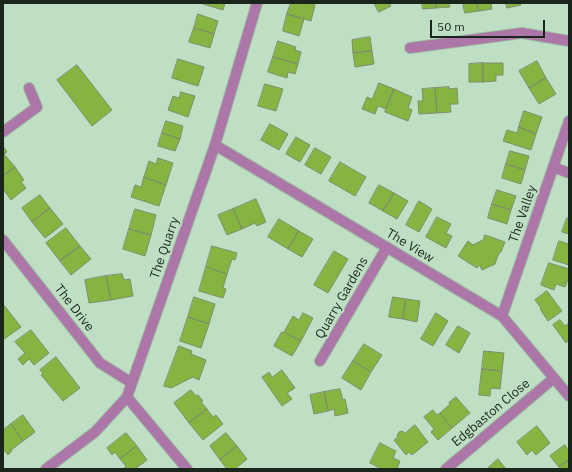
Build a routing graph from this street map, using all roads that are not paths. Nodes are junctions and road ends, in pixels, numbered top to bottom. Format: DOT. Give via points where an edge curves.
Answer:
graph roads {
  1 [pos="257,3"];
  2 [pos="569,41"];
  3 [pos="410,48"];
  4 [pos="29,88"];
  5 [pos="569,121"];
  6 [pos="3,132"];
  7 [pos="215,145"];
  8 [pos="553,167"];
  9 [pos="569,172"];
  10 [pos="3,240"];
  11 [pos="387,247"];
  12 [pos="502,316"];
  13 [pos="320,361"];
  14 [pos="554,378"];
  15 [pos="132,383"];
  16 [pos="128,396"];
  17 [pos="569,396"];
  18 [pos="46,469"];
  19 [pos="187,469"];
  20 [pos="446,469"];
  1 -- 7 [label="street, The Quarry"];
  2 -- 3 [label="street" via="522,33"];
  4 -- 6 [label="street" via="37,107"];
  5 -- 8 [label="street, The Valley"];
  7 -- 11 [label="street, The View"];
  7 -- 15 [label="street, The Quarry"];
  8 -- 9 [label="street"];
  8 -- 12 [label="street, The Valley"];
  10 -- 15 [label="street, The Drive" via="100,363"];
  11 -- 12 [label="street, The View"];
  11 -- 13 [label="street, Quarry Gardens"];
  12 -- 14 [label="street, The View"];
  14 -- 17 [label="street, The View"];
  14 -- 20 [label="street, Edgbaston Close"];
  15 -- 16 [label="street, The Quarry"];
  16 -- 18 [label="street, The Quarry" via="95,432"];
  16 -- 19 [label="street"];
}
